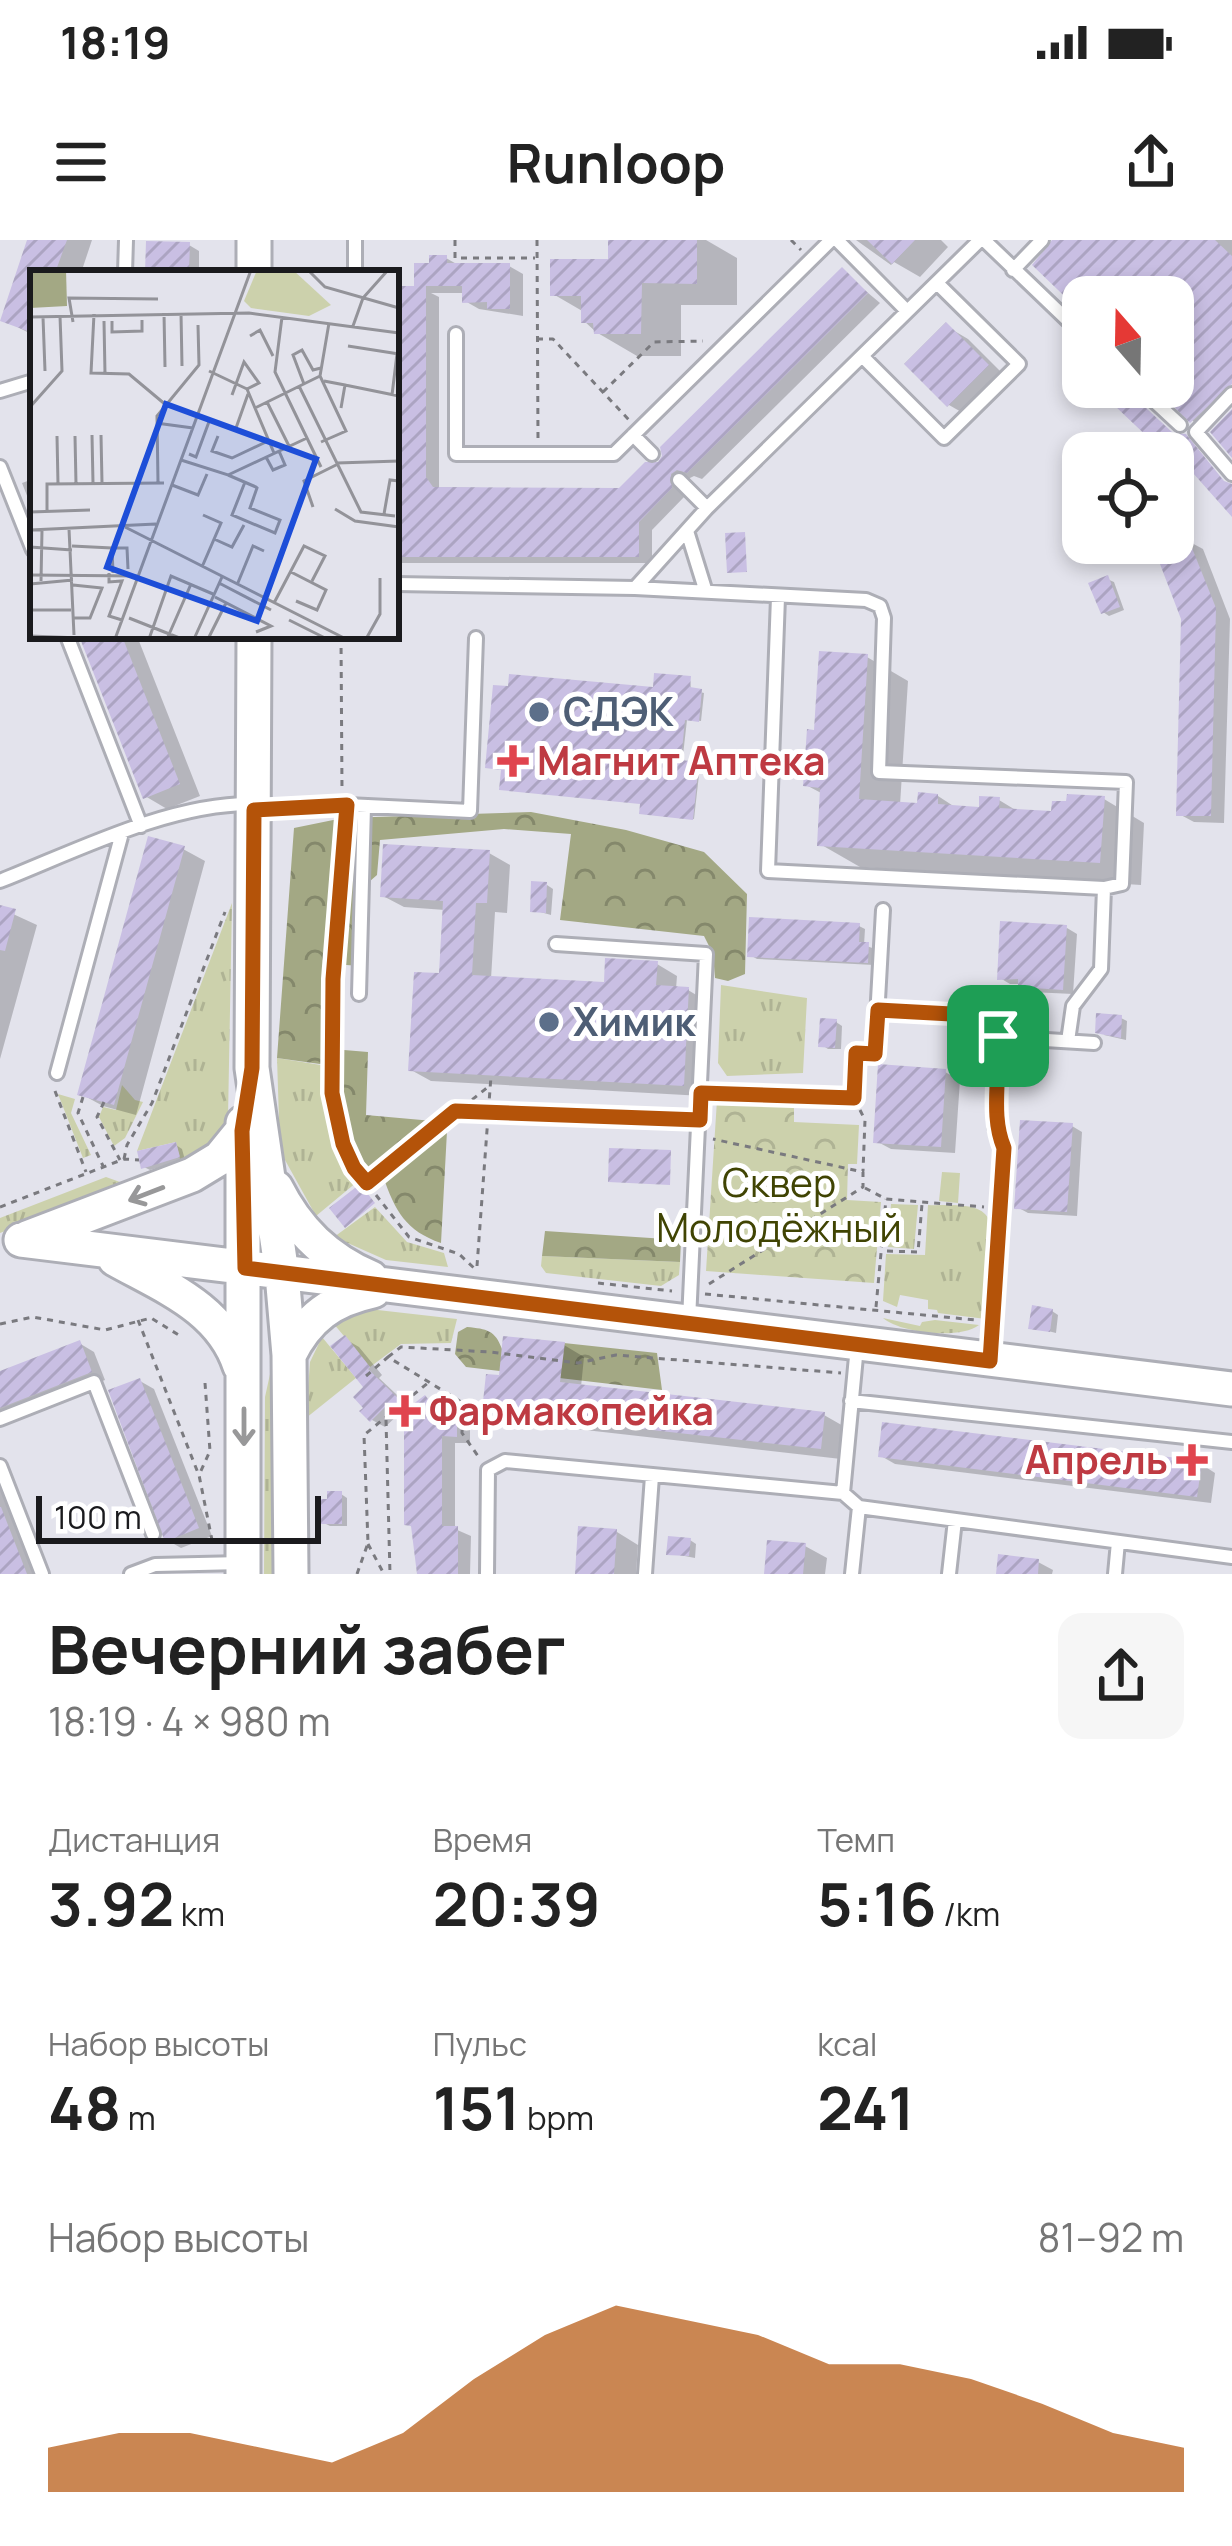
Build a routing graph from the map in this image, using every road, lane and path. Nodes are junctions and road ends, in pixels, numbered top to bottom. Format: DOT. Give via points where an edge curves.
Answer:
graph roads {
  1 [pos="126,240"];
  2 [pos="455,240"];
  3 [pos="537,240"];
  4 [pos="834,240"];
  5 [pos="982,240"];
  6 [pos="1042,240"];
  7 [pos="537,258"];
  8 [pos="125,270"];
  9 [pos="1013,270"];
  10 [pos="937,283"];
  11 [pos="907,311"];
  12 [pos="1062,316"];
  13 [pos="456,334"];
  14 [pos="538,339"];
  15 [pos="728,341"];
  16 [pos="862,356"];
  17 [pos="30,382"];
  18 [pos="0,391"];
  19 [pos="603,392"];
  20 [pos="1232,394"];
  21 [pos="1162,408"];
  22 [pos="1180,425"];
  23 [pos="636,433"];
  24 [pos="538,454"];
  25 [pos="652,454"];
  26 [pos="0,467"];
  27 [pos="1232,474"];
  28 [pos="679,481"];
  29 [pos="706,508"];
  30 [pos="687,531"];
  31 [pos="30,542"];
  32 [pos="399,584"];
  33 [pos="635,588"];
  34 [pos="705,589"];
  35 [pos="778,597"];
  36 [pos="476,638"];
  37 [pos="68,639"];
  38 [pos="254,639"];
  39 [pos="341,639"];
  40 [pos="347,805"];
  41 [pos="364,806"];
  42 [pos="254,807"];
  43 [pos="141,826"];
  44 [pos="122,833"];
  45 [pos="0,880"];
  46 [pos="1105,888"];
  47 [pos="227,905"];
  48 [pos="883,910"];
  49 [pos="556,944"];
  50 [pos="359,994"];
  51 [pos="878,1010"];
  52 [pos="998,1036"];
  53 [pos="1068,1041"];
  54 [pos="1094,1043"];
  55 [pos="252,1068"];
  56 [pos="57,1073"];
  57 [pos="491,1076"];
  58 [pos="490,1085"];
  59 [pos="701,1093"];
  60 [pos="83,1096"];
  61 [pos="854,1098"];
  62 [pos="104,1102"];
  63 [pos="455,1111"];
  64 [pos="488,1112"];
  65 [pos="700,1120"];
  66 [pos="242,1131"];
  67 [pos="699,1136"];
  68 [pos="122,1160"];
  69 [pos="139,1160"];
  70 [pos="266,1164"];
  71 [pos="103,1167"];
  72 [pos="863,1172"];
  73 [pos="87,1174"];
  74 [pos="367,1183"];
  75 [pos="863,1187"];
  76 [pos="886,1199"];
  77 [pos="922,1202"];
  78 [pos="0,1207"];
  79 [pos="1000,1208"];
  80 [pos="10,1245"];
  81 [pos="98,1250"];
  82 [pos="883,1251"];
  83 [pos="245,1268"];
  84 [pos="282,1274"];
  85 [pos="584,1281"];
  86 [pos="393,1288"];
  87 [pos="690,1307"];
  88 [pos="876,1309"];
  89 [pos="137,1319"];
  90 [pos="993,1322"];
  91 [pos="0,1324"];
  92 [pos="182,1336"];
  93 [pos="289,1355"];
  94 [pos="388,1357"];
  95 [pos="856,1359"];
  96 [pos="990,1361"];
  97 [pos="366,1376"];
  98 [pos="244,1380"];
  99 [pos="429,1382"];
  100 [pos="205,1383"];
  101 [pos="1232,1389"];
  102 [pos="851,1400"];
  103 [pos="386,1418"];
  104 [pos="0,1419"];
  105 [pos="1232,1442"];
  106 [pos="0,1466"];
  107 [pos="488,1470"];
  108 [pos="199,1475"];
  109 [pos="652,1476"];
  110 [pos="843,1493"];
  111 [pos="860,1508"];
  112 [pos="955,1520"];
  113 [pos="153,1534"];
  114 [pos="1118,1541"];
  115 [pos="368,1543"];
  116 [pos="1232,1557"];
  117 [pos="233,1566"];
  118 [pos="42,1574"];
  119 [pos="130,1574"];
  120 [pos="291,1574"];
  121 [pos="357,1574"];
  122 [pos="387,1574"];
  123 [pos="488,1574"];
  124 [pos="645,1574"];
  125 [pos="852,1574"];
  126 [pos="950,1574"];
  127 [pos="1115,1574"];
  1 -- 8 [label="lane"];
  2 -- 7 [label="path" via="455,257"];
  3 -- 7 [label="path"];
  4 -- 11 [label="lane"];
  4 -- 15 [label="lane"];
  5 -- 9 [label="lane"];
  5 -- 10 [label="lane"];
  6 -- 9 [label="lane"];
  7 -- 14 [label="path"];
  9 -- 12 [label="lane"];
  10 -- 11 [label="lane"];
  10 -- 16 [label="lane" via="1018,364 944,438"];
  11 -- 16 [label="lane"];
  13 -- 24 [label="lane" via="456,454"];
  14 -- 19 [label="path" via="553,339"];
  14 -- 24 [label="path"];
  15 -- 19 [label="path" via="654,342"];
  15 -- 23 [label="lane"];
  16 -- 29 [label="lane"];
  17 -- 18 [label="lane"];
  19 -- 23 [label="path"];
  20 -- 27 [label="lane" via="1196,432"];
  21 -- 22 [label="lane"];
  23 -- 24 [label="lane" via="614,454"];
  23 -- 25 [label="lane"];
  26 -- 31 [label="lane"];
  28 -- 29 [label="lane"];
  29 -- 30 [label="lane"];
  30 -- 33 [label="lane"];
  30 -- 34 [label="lane"];
  32 -- 33 [label="lane"];
  33 -- 34 [label="lane"];
  34 -- 35 [label="lane"];
  35 -- 46 [label="lane" via="768,872"];
  35 -- 46 [label="lane" via="880,606 878,772 1126,782 1122,884"];
  36 -- 41 [label="lane" via="470,811"];
  37 -- 43 [label="lane"];
  38 -- 42 [label="main road"];
  39 -- 40 [label="path"];
  40 -- 41 [label="lane"];
  40 -- 42 [label="lane"];
  40 -- 74 [label="path" via="332,1093 343,1144"];
  41 -- 50 [label="lane"];
  42 -- 43 [label="lane" via="229,804"];
  42 -- 55 [label="main road"];
  43 -- 44 [label="lane"];
  44 -- 45 [label="lane"];
  44 -- 56 [label="lane"];
  46 -- 53 [label="lane" via="1101,969 1072,1006"];
  47 -- 68 [label="path" via="152,1103"];
  48 -- 51 [label="lane"];
  49 -- 59 [label="lane" via="706,954"];
  51 -- 52 [label="lane" via="988,1016"];
  51 -- 61 [label="lane" via="875,1054 856,1053"];
  52 -- 53 [label="lane"];
  52 -- 79 [label="lane"];
  53 -- 54 [label="lane"];
  55 -- 66 [label="main road"];
  55 -- 70 [label="main road"];
  56 -- 73 [label="path" via="56,1097"];
  57 -- 58 [label="path"];
  58 -- 63 [label="path"];
  58 -- 64 [label="path"];
  59 -- 61 [label="lane"];
  59 -- 65 [label="lane"];
  60 -- 71 [label="path" via="77,1113"];
  61 -- 72 [label="path" via="865,1120"];
  62 -- 68 [label="path" via="98,1117"];
  63 -- 64 [label="path"];
  63 -- 74 [label="path"];
  64 -- 65 [label="path"];
  64 -- 74 [label="path" via="477,1270 459,1254 409,1237"];
  65 -- 67 [label="lane"];
  66 -- 80 [label="main road, one-way" via="192,1175"];
  66 -- 83 [label="main road"];
  67 -- 72 [label="path"];
  67 -- 87 [label="lane"];
  68 -- 69 [label="path"];
  68 -- 71 [label="path"];
  70 -- 84 [label="main road"];
  70 -- 86 [label="main road" via="302,1231"];
  71 -- 73 [label="path"];
  72 -- 75 [label="path"];
  73 -- 78 [label="path"];
  75 -- 76 [label="path"];
  75 -- 87 [label="path"];
  76 -- 77 [label="path"];
  76 -- 82 [label="path"];
  77 -- 79 [label="path"];
  77 -- 82 [label="path" via="918,1252"];
  79 -- 90 [label="lane"];
  80 -- 81 [label="main road"];
  81 -- 83 [label="main road"];
  81 -- 98 [label="main road" via="203,1310 232,1342"];
  82 -- 88 [label="path"];
  83 -- 84 [label="main road"];
  83 -- 98 [label="main road"];
  84 -- 86 [label="main road"];
  84 -- 93 [label="main road"];
  85 -- 87 [label="path"];
  86 -- 87 [label="main road"];
  86 -- 93 [label="main road" via="320,1310"];
  87 -- 88 [label="path"];
  87 -- 95 [label="main road"];
  88 -- 90 [label="path"];
  89 -- 91 [label="path" via="104,1330 33,1317"];
  89 -- 92 [label="path"];
  89 -- 108 [label="path"];
  90 -- 96 [label="lane"];
  93 -- 120 [label="main road"];
  94 -- 95 [label="path" via="401,1347 578,1363 616,1355"];
  94 -- 97 [label="path"];
  94 -- 99 [label="path"];
  95 -- 96 [label="main road"];
  95 -- 102 [label="lane"];
  96 -- 101 [label="main road"];
  98 -- 117 [label="main road, one-way"];
  99 -- 103 [label="path"];
  99 -- 107 [label="path" via="463,1402 462,1433"];
  100 -- 108 [label="path" via="211,1451"];
  102 -- 105 [label="lane"];
  102 -- 110 [label="lane"];
  103 -- 115 [label="path" via="364,1436"];
  103 -- 122 [label="path"];
  104 -- 113 [label="lane" via="94,1382"];
  106 -- 118 [label="lane"];
  107 -- 109 [label="lane" via="506,1461"];
  107 -- 123 [label="lane"];
  108 -- 117 [label="path" via="209,1519"];
  109 -- 110 [label="lane"];
  109 -- 124 [label="lane"];
  110 -- 111 [label="lane"];
  111 -- 112 [label="lane"];
  111 -- 125 [label="lane"];
  112 -- 114 [label="lane"];
  112 -- 126 [label="lane"];
  114 -- 116 [label="lane"];
  114 -- 127 [label="lane"];
  115 -- 121 [label="path"];
  115 -- 122 [label="path"];
  117 -- 119 [label="lane" via="155,1564"];
}
